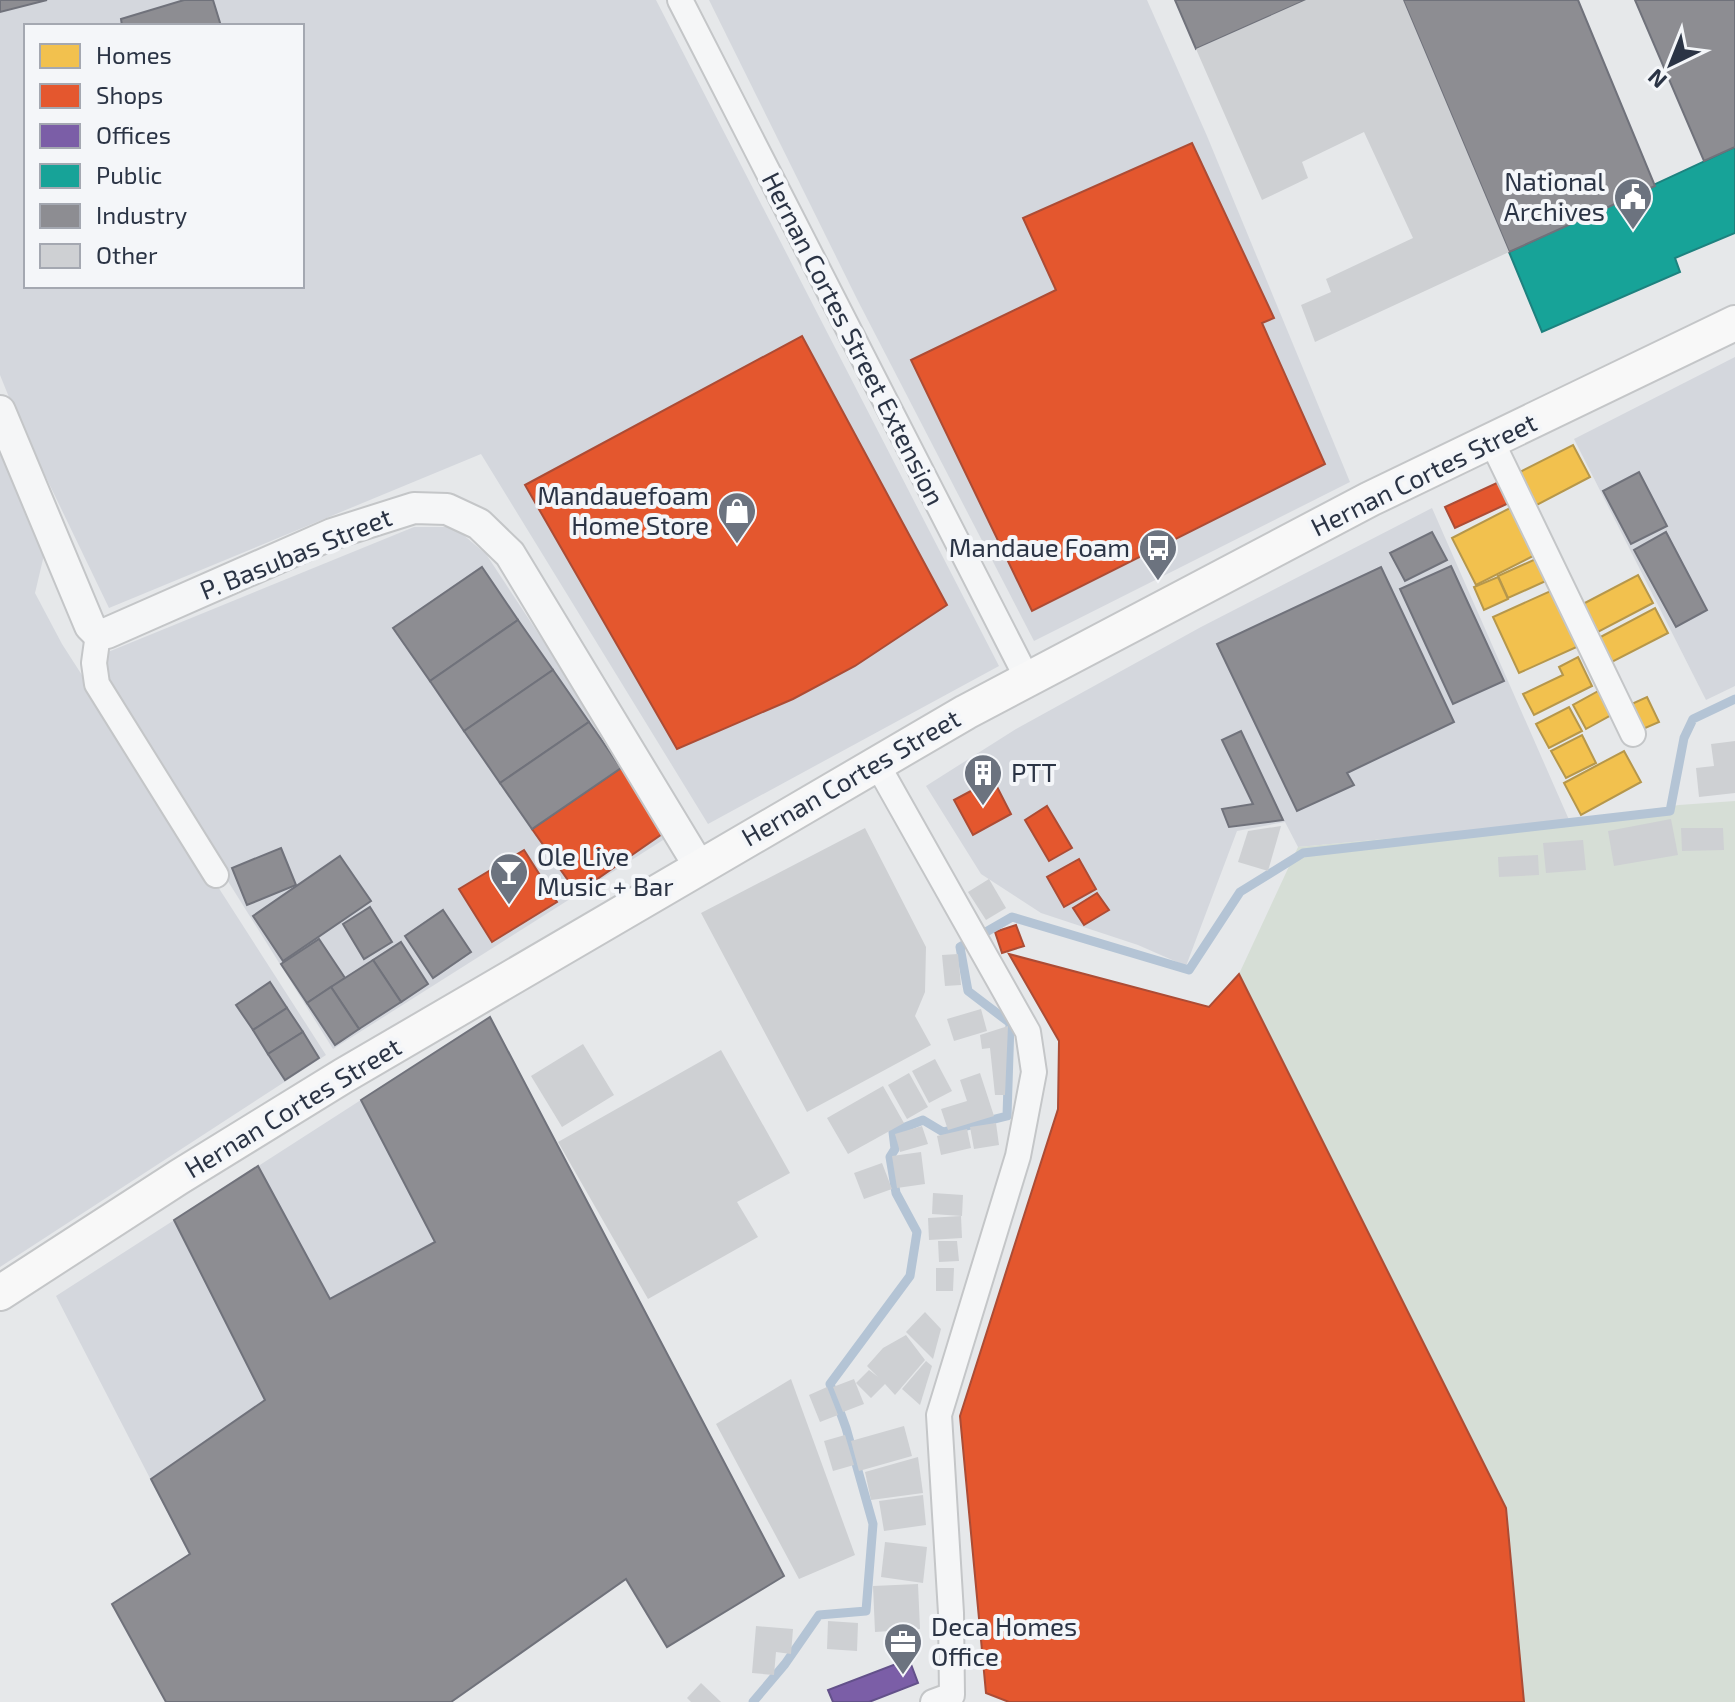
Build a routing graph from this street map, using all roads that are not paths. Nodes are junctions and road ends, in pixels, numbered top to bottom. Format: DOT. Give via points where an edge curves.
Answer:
graph roads {
  1 [pos="680,0"];
  2 [pos="1735,323"];
  3 [pos="0,411"];
  4 [pos="1492,442"];
  5 [pos="98,634"];
  6 [pos="1027,678"];
  7 [pos="1633,734"];
  8 [pos="877,764"];
  9 [pos="699,866"];
  10 [pos="216,875"];
  11 [pos="0,1293"];
  12 [pos="933,1702"];
  1 -- 6 [label="street, Hernan Cortes Street Extension"];
  2 -- 4 [label="main road, Hernan Cortes Street"];
  3 -- 5 [label="street" via="90,626"];
  4 -- 6 [label="main road, Hernan Cortes Street" via="1370,499"];
  4 -- 7 [label="street"];
  5 -- 9 [label="street, P. Basubas Street" via="332,534 414,508 447,509 479,524 510,554"];
  5 -- 10 [label="street" via="97,684"];
  6 -- 8 [label="main road, Hernan Cortes Street"];
  8 -- 9 [label="main road, Hernan Cortes Street"];
  8 -- 12 [label="street" via="1028,1032 1034,1072 1018,1156 939,1415 952,1695"];
  9 -- 11 [label="main road, Hernan Cortes Street" via="343,1076"];
}
